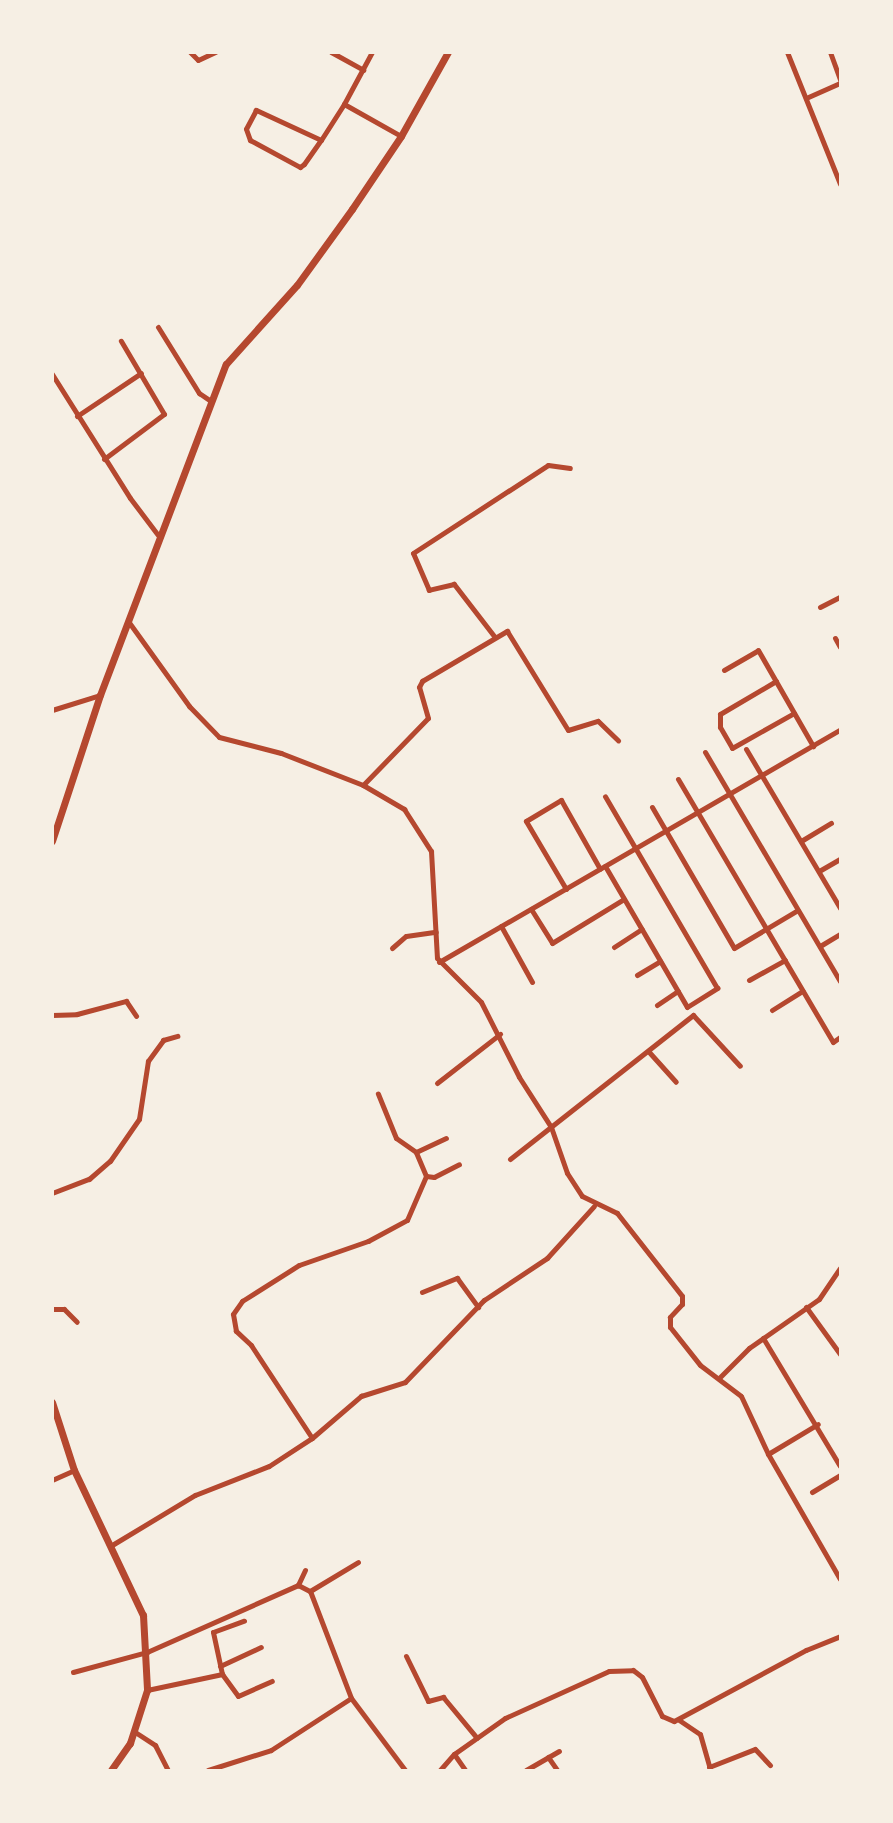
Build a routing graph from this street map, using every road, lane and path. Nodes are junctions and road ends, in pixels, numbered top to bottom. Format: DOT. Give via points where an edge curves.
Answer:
graph roads {
  1 [pos="190,52"];
  2 [pos="215,52"];
  3 [pos="331,52"];
  4 [pos="372,52"];
  5 [pos="448,52"];
  6 [pos="787,52"];
  7 [pos="830,52"];
  8 [pos="363,70"];
  9 [pos="841,82"];
  10 [pos="806,98"];
  11 [pos="344,104"];
  12 [pos="401,136"];
  13 [pos="321,140"];
  14 [pos="841,184"];
  15 [pos="158,327"];
  16 [pos="121,341"];
  17 [pos="141,373"];
  18 [pos="52,374"];
  19 [pos="211,401"];
  20 [pos="77,416"];
  21 [pos="104,459"];
  22 [pos="570,468"];
  23 [pos="158,535"];
  24 [pos="841,597"];
  25 [pos="820,607"];
  26 [pos="128,621"];
  27 [pos="494,636"];
  28 [pos="835,638"];
  29 [pos="841,647"];
  30 [pos="724,670"];
  31 [pos="776,681"];
  32 [pos="100,695"];
  33 [pos="52,710"];
  34 [pos="794,713"];
  35 [pos="841,730"];
  36 [pos="618,740"];
  37 [pos="813,746"];
  38 [pos="746,749"];
  39 [pos="705,752"];
  40 [pos="762,775"];
  41 [pos="678,779"];
  42 [pos="363,785"];
  43 [pos="730,794"];
  44 [pos="605,796"];
  45 [pos="652,807"];
  46 [pos="698,812"];
  47 [pos="831,823"];
  48 [pos="666,831"];
  49 [pos="52,841"];
  50 [pos="800,841"];
  51 [pos="635,848"];
  52 [pos="841,859"];
  53 [pos="602,868"];
  54 [pos="818,871"];
  55 [pos="566,889"];
  56 [pos="624,900"];
  57 [pos="839,904"];
  58 [pos="531,909"];
  59 [pos="798,910"];
  60 [pos="501,926"];
  61 [pos="642,929"];
  62 [pos="766,929"];
  63 [pos="436,932"];
  64 [pos="841,934"];
  65 [pos="820,946"];
  66 [pos="614,947"];
  67 [pos="392,948"];
  68 [pos="785,960"];
  69 [pos="660,961"];
  70 [pos="439,962"];
  71 [pos="637,975"];
  72 [pos="840,978"];
  73 [pos="749,980"];
  74 [pos="532,982"];
  75 [pos="678,991"];
  76 [pos="803,991"];
  77 [pos="657,1004"];
  78 [pos="772,1010"];
  79 [pos="52,1015"];
  80 [pos="136,1016"];
  81 [pos="500,1034"];
  82 [pos="177,1036"];
  83 [pos="841,1037"];
  84 [pos="649,1052"];
  85 [pos="740,1066"];
  86 [pos="676,1082"];
  87 [pos="437,1083"];
  88 [pos="378,1094"];
  89 [pos="551,1126"];
  90 [pos="446,1138"];
  91 [pos="416,1152"];
  92 [pos="510,1159"];
  93 [pos="459,1164"];
  94 [pos="426,1176"];
  95 [pos="52,1193"];
  96 [pos="594,1206"];
  97 [pos="841,1268"];
  98 [pos="422,1292"];
  99 [pos="478,1307"];
  100 [pos="806,1307"];
  101 [pos="52,1309"];
  102 [pos="77,1322"];
  103 [pos="764,1338"];
  104 [pos="841,1354"];
  105 [pos="720,1377"];
  106 [pos="52,1402"];
  107 [pos="818,1424"];
  108 [pos="312,1438"];
  109 [pos="768,1454"];
  110 [pos="841,1466"];
  111 [pos="74,1470"];
  112 [pos="841,1475"];
  113 [pos="52,1480"];
  114 [pos="812,1492"];
  115 [pos="113,1545"];
  116 [pos="358,1562"];
  117 [pos="304,1570"];
  118 [pos="841,1579"];
  119 [pos="298,1585"];
  120 [pos="310,1591"];
  121 [pos="244,1621"];
  122 [pos="841,1636"];
  123 [pos="261,1647"];
  124 [pos="147,1652"];
  125 [pos="406,1656"];
  126 [pos="220,1666"];
  127 [pos="74,1672"];
  128 [pos="222,1674"];
  129 [pos="272,1681"];
  130 [pos="147,1690"];
  131 [pos="351,1698"];
  132 [pos="679,1720"];
  133 [pos="135,1732"];
  134 [pos="477,1738"];
  135 [pos="559,1751"];
  136 [pos="454,1754"];
  137 [pos="548,1757"];
  138 [pos="770,1765"];
  139 [pos="710,1769"];
  140 [pos="111,1770"];
  141 [pos="168,1770"];
  142 [pos="208,1770"];
  143 [pos="405,1770"];
  144 [pos="440,1770"];
  145 [pos="465,1770"];
  146 [pos="526,1770"];
  147 [pos="557,1770"];
  1 -- 2 [label="street" via="198,60"];
  3 -- 8 [label="street"];
  4 -- 8 [label="street"];
  5 -- 12 [label="street"];
  6 -- 10 [label="street"];
  7 -- 9 [label="street"];
  8 -- 11 [label="street"];
  9 -- 10 [label="street"];
  10 -- 14 [label="street"];
  11 -- 12 [label="street"];
  11 -- 13 [label="street"];
  12 -- 19 [label="street" via="297,285 226,364"];
  13 -- 13 [label="street" via="256,110 246,129 250,140 300,167"];
  15 -- 19 [label="street" via="199,393"];
  16 -- 17 [label="street"];
  17 -- 20 [label="street"];
  17 -- 21 [label="street" via="164,414"];
  18 -- 20 [label="street"];
  19 -- 23 [label="street"];
  20 -- 21 [label="street"];
  21 -- 23 [label="street"];
  22 -- 27 [label="street" via="548,465 413,554 429,590 454,584"];
  23 -- 26 [label="street"];
  24 -- 25 [label="street"];
  26 -- 32 [label="street"];
  26 -- 42 [label="street" via="189,706 219,737 281,753"];
  27 -- 36 [label="street" via="512,633 568,730 600,721"];
  27 -- 42 [label="street" via="422,681 419,687 428,718"];
  28 -- 29 [label="street"];
  30 -- 31 [label="street" via="758,650"];
  31 -- 34 [label="street"];
  31 -- 34 [label="street" via="720,714 720,727 732,748"];
  32 -- 33 [label="street"];
  32 -- 49 [label="street"];
  34 -- 37 [label="street"];
  35 -- 37 [label="street"];
  37 -- 40 [label="street"];
  38 -- 40 [label="street"];
  39 -- 43 [label="street"];
  40 -- 43 [label="street"];
  40 -- 50 [label="street"];
  41 -- 46 [label="street"];
  42 -- 63 [label="street" via="404,809 427,842"];
  43 -- 46 [label="street"];
  43 -- 59 [label="street"];
  44 -- 51 [label="street"];
  45 -- 48 [label="street"];
  46 -- 48 [label="street"];
  46 -- 62 [label="street"];
  47 -- 50 [label="street"];
  48 -- 51 [label="street"];
  48 -- 62 [label="street" via="734,948"];
  50 -- 54 [label="street"];
  51 -- 53 [label="street"];
  51 -- 75 [label="street" via="717,988 687,1007"];
  52 -- 54 [label="street"];
  53 -- 55 [label="street"];
  53 -- 55 [label="street" via="561,800 526,821"];
  53 -- 56 [label="street"];
  54 -- 57 [label="street"];
  55 -- 58 [label="street"];
  56 -- 58 [label="street" via="552,943"];
  56 -- 61 [label="street"];
  58 -- 60 [label="street"];
  59 -- 62 [label="street"];
  59 -- 65 [label="street"];
  60 -- 70 [label="street"];
  60 -- 74 [label="street"];
  61 -- 66 [label="street"];
  61 -- 69 [label="street"];
  62 -- 68 [label="street"];
  63 -- 67 [label="street" via="406,936"];
  63 -- 70 [label="street"];
  64 -- 65 [label="street"];
  65 -- 72 [label="street"];
  68 -- 73 [label="street"];
  68 -- 76 [label="street"];
  69 -- 71 [label="street"];
  69 -- 75 [label="street"];
  70 -- 81 [label="street" via="481,1002"];
  75 -- 77 [label="street"];
  76 -- 78 [label="street"];
  76 -- 83 [label="street" via="833,1042"];
  79 -- 80 [label="street" via="126,1001"];
  81 -- 87 [label="street"];
  81 -- 89 [label="street" via="519,1077"];
  82 -- 95 [label="street" via="163,1040 148,1061 139,1119 110,1161 89,1179"];
  84 -- 85 [label="street" via="693,1015"];
  84 -- 86 [label="street"];
  84 -- 89 [label="street"];
  88 -- 91 [label="street" via="396,1138"];
  89 -- 92 [label="street"];
  89 -- 96 [label="street" via="567,1173"];
  90 -- 91 [label="street"];
  91 -- 94 [label="street"];
  93 -- 94 [label="street" via="434,1177"];
  94 -- 108 [label="street" via="422,1193 403,1224 299,1265 242,1301 233,1314 236,1331 251,1345"];
  96 -- 99 [label="street" via="547,1258"];
  96 -- 105 [label="street" via="617,1213 671,1281 683,1301 670,1317 670,1327 700,1365"];
  97 -- 100 [label="street" via="820,1299"];
  98 -- 99 [label="street" via="457,1278"];
  99 -- 108 [label="street" via="405,1382 361,1396"];
  100 -- 103 [label="street"];
  100 -- 104 [label="street"];
  101 -- 102 [label="street" via="66,1310"];
  103 -- 105 [label="street"];
  103 -- 107 [label="street"];
  105 -- 109 [label="street" via="741,1396"];
  106 -- 111 [label="street"];
  107 -- 109 [label="street"];
  107 -- 110 [label="street"];
  108 -- 115 [label="street" via="269,1466 195,1495"];
  109 -- 118 [label="street"];
  111 -- 113 [label="street"];
  111 -- 115 [label="street"];
  112 -- 114 [label="street"];
  115 -- 124 [label="street" via="143,1615"];
  116 -- 120 [label="street"];
  117 -- 119 [label="street"];
  119 -- 120 [label="street"];
  119 -- 124 [label="street"];
  120 -- 131 [label="street"];
  121 -- 126 [label="street" via="213,1632"];
  122 -- 132 [label="street" via="711,1699"];
  123 -- 126 [label="street"];
  124 -- 127 [label="street"];
  124 -- 130 [label="street"];
  125 -- 134 [label="street" via="427,1700 443,1697"];
  126 -- 128 [label="street"];
  128 -- 129 [label="street" via="238,1696"];
  128 -- 130 [label="street"];
  130 -- 133 [label="street"];
  131 -- 142 [label="street" via="271,1750"];
  131 -- 143 [label="street"];
  132 -- 134 [label="street" via="662,1716 642,1677 633,1670 619,1669 505,1718"];
  132 -- 139 [label="street" via="700,1734"];
  133 -- 140 [label="street"];
  133 -- 141 [label="street" via="157,1748"];
  134 -- 136 [label="street"];
  135 -- 137 [label="street"];
  136 -- 144 [label="street"];
  136 -- 145 [label="street"];
  137 -- 146 [label="street"];
  137 -- 147 [label="street"];
  138 -- 139 [label="street" via="755,1749"];
}
